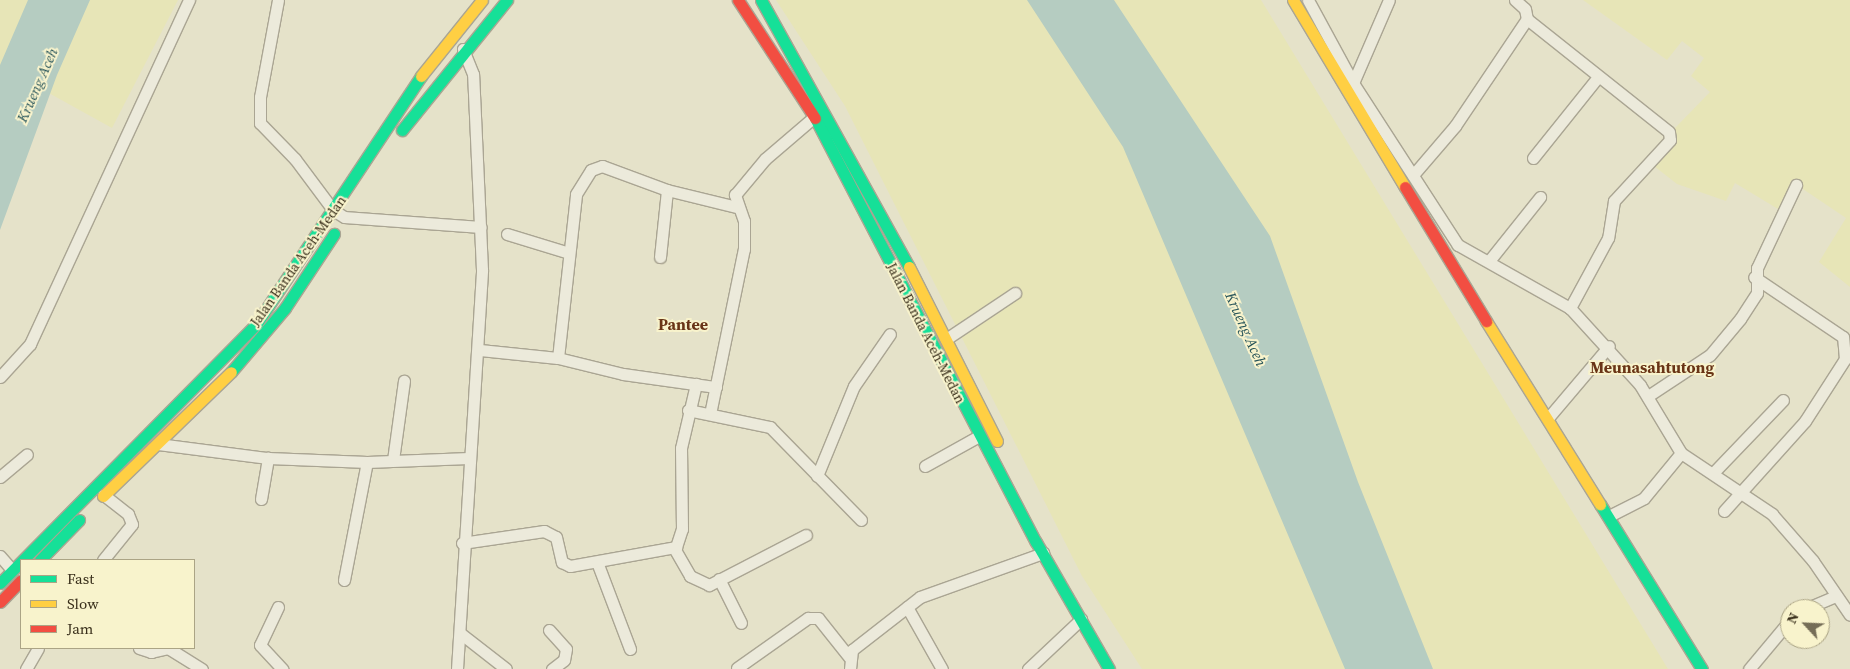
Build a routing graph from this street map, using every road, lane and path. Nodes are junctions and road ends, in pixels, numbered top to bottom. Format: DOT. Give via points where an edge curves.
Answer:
graph roads {
  1 [pos="189,0"];
  2 [pos="278,0"];
  3 [pos="482,0"];
  4 [pos="508,0"];
  5 [pos="738,0"];
  6 [pos="761,0"];
  7 [pos="1294,0"];
  8 [pos="1308,0"];
  9 [pos="1389,0"];
  10 [pos="1515,0"];
  11 [pos="1527,19"];
  12 [pos="463,49"];
  13 [pos="1598,77"];
  14 [pos="1352,83"];
  15 [pos="814,117"];
  16 [pos="1533,158"];
  17 [pos="1412,175"];
  18 [pos="365,185"];
  19 [pos="1796,185"];
  20 [pos="667,190"];
  21 [pos="1540,197"];
  22 [pos="354,201"];
  23 [pos="737,207"];
  24 [pos="333,210"];
  25 [pos="344,217"];
  26 [pos="481,227"];
  27 [pos="507,234"];
  28 [pos="569,253"];
  29 [pos="660,257"];
  30 [pos="1489,261"];
  31 [pos="1754,277"];
  32 [pos="1015,293"];
  33 [pos="1570,308"];
  34 [pos="890,334"];
  35 [pos="946,339"];
  36 [pos="932,346"];
  37 [pos="1609,346"];
  38 [pos="480,350"];
  39 [pos="558,358"];
  40 [pos="0,377"];
  41 [pos="404,381"];
  42 [pos="696,384"];
  43 [pos="716,387"];
  44 [pos="1648,396"];
  45 [pos="1783,400"];
  46 [pos="688,410"];
  47 [pos="710,414"];
  48 [pos="1548,418"];
  49 [pos="979,436"];
  50 [pos="158,444"];
  51 [pos="1681,453"];
  52 [pos="27,454"];
  53 [pos="268,458"];
  54 [pos="469,458"];
  55 [pos="393,460"];
  56 [pos="368,462"];
  57 [pos="925,466"];
  58 [pos="1713,473"];
  59 [pos="817,476"];
  60 [pos="0,477"];
  61 [pos="94,485"];
  62 [pos="1740,488"];
  63 [pos="104,494"];
  64 [pos="261,499"];
  65 [pos="1724,511"];
  66 [pos="1609,516"];
  67 [pos="861,520"];
  68 [pos="806,535"];
  69 [pos="462,542"];
  70 [pos="674,548"];
  71 [pos="1043,553"];
  72 [pos="0,556"];
  73 [pos="23,559"];
  74 [pos="43,559"];
  75 [pos="103,559"];
  76 [pos="20,562"];
  77 [pos="597,562"];
  78 [pos="12,570"];
  79 [pos="719,579"];
  80 [pos="344,580"];
  81 [pos="20,581"];
  82 [pos="0,583"];
  83 [pos="1836,596"];
  84 [pos="1829,599"];
  85 [pos="0,602"];
  86 [pos="278,607"];
  87 [pos="907,607"];
  88 [pos="1850,615"];
  89 [pos="1080,619"];
  90 [pos="741,623"];
  91 [pos="548,630"];
  92 [pos="1780,632"];
  93 [pos="460,633"];
  94 [pos="37,649"];
  95 [pos="142,649"];
  96 [pos="164,649"];
  97 [pos="170,649"];
  98 [pos="630,649"];
  99 [pos="849,657"];
  100 [pos="737,668"];
  101 [pos="26,669"];
  102 [pos="202,669"];
  103 [pos="282,669"];
  104 [pos="457,669"];
  105 [pos="506,669"];
  106 [pos="552,669"];
  107 [pos="850,669"];
  108 [pos="942,669"];
  109 [pos="1028,669"];
  110 [pos="1109,669"];
  111 [pos="1120,669"];
  112 [pos="1702,669"];
  113 [pos="1749,669"];
  1 -- 40 [label="street" via="34,336"];
  2 -- 24 [label="street" via="260,98 260,123 295,158"];
  3 -- 24 [label="main road, Jalan Banda Aceh-Medan" via="415,84"];
  4 -- 12 [label="main road"];
  5 -- 15 [label="main road, Jalan Banda Aceh-Medan"];
  6 -- 35 [label="main road, Jalan Banda Aceh-Medan" via="842,138"];
  7 -- 48 [label="main road"];
  8 -- 14 [label="street"];
  9 -- 14 [label="street"];
  10 -- 11 [label="street" via="1525,9"];
  11 -- 13 [label="street"];
  11 -- 17 [label="street" via="1455,126"];
  12 -- 18 [label="main road"];
  12 -- 26 [label="street" via="473,74"];
  13 -- 16 [label="street"];
  13 -- 33 [label="street" via="1672,137 1614,201 1608,238"];
  14 -- 17 [label="street"];
  15 -- 23 [label="street" via="765,159 737,191"];
  15 -- 36 [label="main road, Jalan Banda Aceh-Medan"];
  17 -- 30 [label="street" via="1458,245"];
  19 -- 31 [label="street"];
  20 -- 23 [label="street"];
  20 -- 28 [label="street" via="597,166 576,194"];
  20 -- 29 [label="street"];
  21 -- 30 [label="street"];
  22 -- 25 [label="main road, Jalan Banda Aceh-Medan"];
  23 -- 43 [label="street" via="744,221 744,249"];
  24 -- 25 [label="street"];
  24 -- 61 [label="main road, Jalan Banda Aceh-Medan" via="257,323"];
  25 -- 26 [label="street"];
  25 -- 50 [label="main road, Jalan Banda Aceh-Medan" via="285,308 226,378"];
  26 -- 38 [label="street"];
  27 -- 28 [label="street"];
  28 -- 39 [label="street"];
  30 -- 33 [label="street"];
  31 -- 44 [label="street" via="1757,293 1710,355"];
  31 -- 62 [label="street" via="1843,336 1846,348 1840,372 1805,421"];
  32 -- 35 [label="street"];
  33 -- 37 [label="street"];
  34 -- 59 [label="street" via="854,386"];
  35 -- 36 [label="main road"];
  35 -- 111 [label="main road, Jalan Banda Aceh-Medan" via="1038,521"];
  36 -- 49 [label="main road, Jalan Banda Aceh-Medan"];
  37 -- 44 [label="street"];
  37 -- 48 [label="street"];
  38 -- 39 [label="street"];
  38 -- 54 [label="street"];
  39 -- 42 [label="street" via="623,374"];
  41 -- 55 [label="street"];
  42 -- 43 [label="street"];
  42 -- 46 [label="street"];
  43 -- 47 [label="street"];
  44 -- 51 [label="street"];
  45 -- 58 [label="street"];
  46 -- 47 [label="street"];
  46 -- 70 [label="street" via="681,448 682,529"];
  47 -- 59 [label="street" via="770,427"];
  48 -- 66 [label="main road"];
  49 -- 57 [label="street"];
  49 -- 71 [label="main road, Jalan Banda Aceh-Medan"];
  50 -- 53 [label="street"];
  50 -- 63 [label="main road, Jalan Banda Aceh-Medan"];
  51 -- 58 [label="street"];
  51 -- 66 [label="street" via="1644,498"];
  52 -- 60 [label="street"];
  53 -- 56 [label="street"];
  53 -- 64 [label="street"];
  54 -- 55 [label="street"];
  54 -- 69 [label="street"];
  55 -- 56 [label="street"];
  56 -- 80 [label="street"];
  58 -- 62 [label="street"];
  59 -- 67 [label="street"];
  61 -- 63 [label="main road"];
  61 -- 73 [label="main road, Jalan Banda Aceh-Medan"];
  62 -- 65 [label="street"];
  62 -- 83 [label="street" via="1772,514 1813,561"];
  63 -- 74 [label="main road, Jalan Banda Aceh-Medan"];
  63 -- 75 [label="street" via="132,520 129,530"];
  66 -- 112 [label="main road"];
  68 -- 79 [label="street"];
  69 -- 77 [label="street" via="544,532 556,537 565,565"];
  69 -- 93 [label="street"];
  70 -- 77 [label="street"];
  70 -- 79 [label="street" via="700,585"];
  71 -- 87 [label="street" via="933,589"];
  71 -- 89 [label="main road, Jalan Banda Aceh-Medan"];
  72 -- 78 [label="street"];
  76 -- 78 [label="main road, Jalan Banda Aceh-Medan"];
  77 -- 98 [label="street"];
  78 -- 82 [label="main road, Jalan Banda Aceh-Medan"];
  79 -- 90 [label="street"];
  81 -- 85 [label="main road"];
  83 -- 84 [label="street"];
  83 -- 88 [label="street"];
  86 -- 103 [label="street" via="260,645"];
  87 -- 99 [label="street"];
  87 -- 108 [label="street"];
  89 -- 109 [label="street"];
  89 -- 110 [label="main road, Jalan Banda Aceh-Medan"];
  91 -- 106 [label="street" via="566,649 564,660"];
  92 -- 113 [label="street"];
  93 -- 104 [label="street"];
  93 -- 105 [label="street"];
  94 -- 101 [label="street"];
  95 -- 96 [label="street" via="151,652"];
  97 -- 102 [label="street"];
  99 -- 100 [label="street" via="818,618 808,618"];
  99 -- 107 [label="street"];
}
